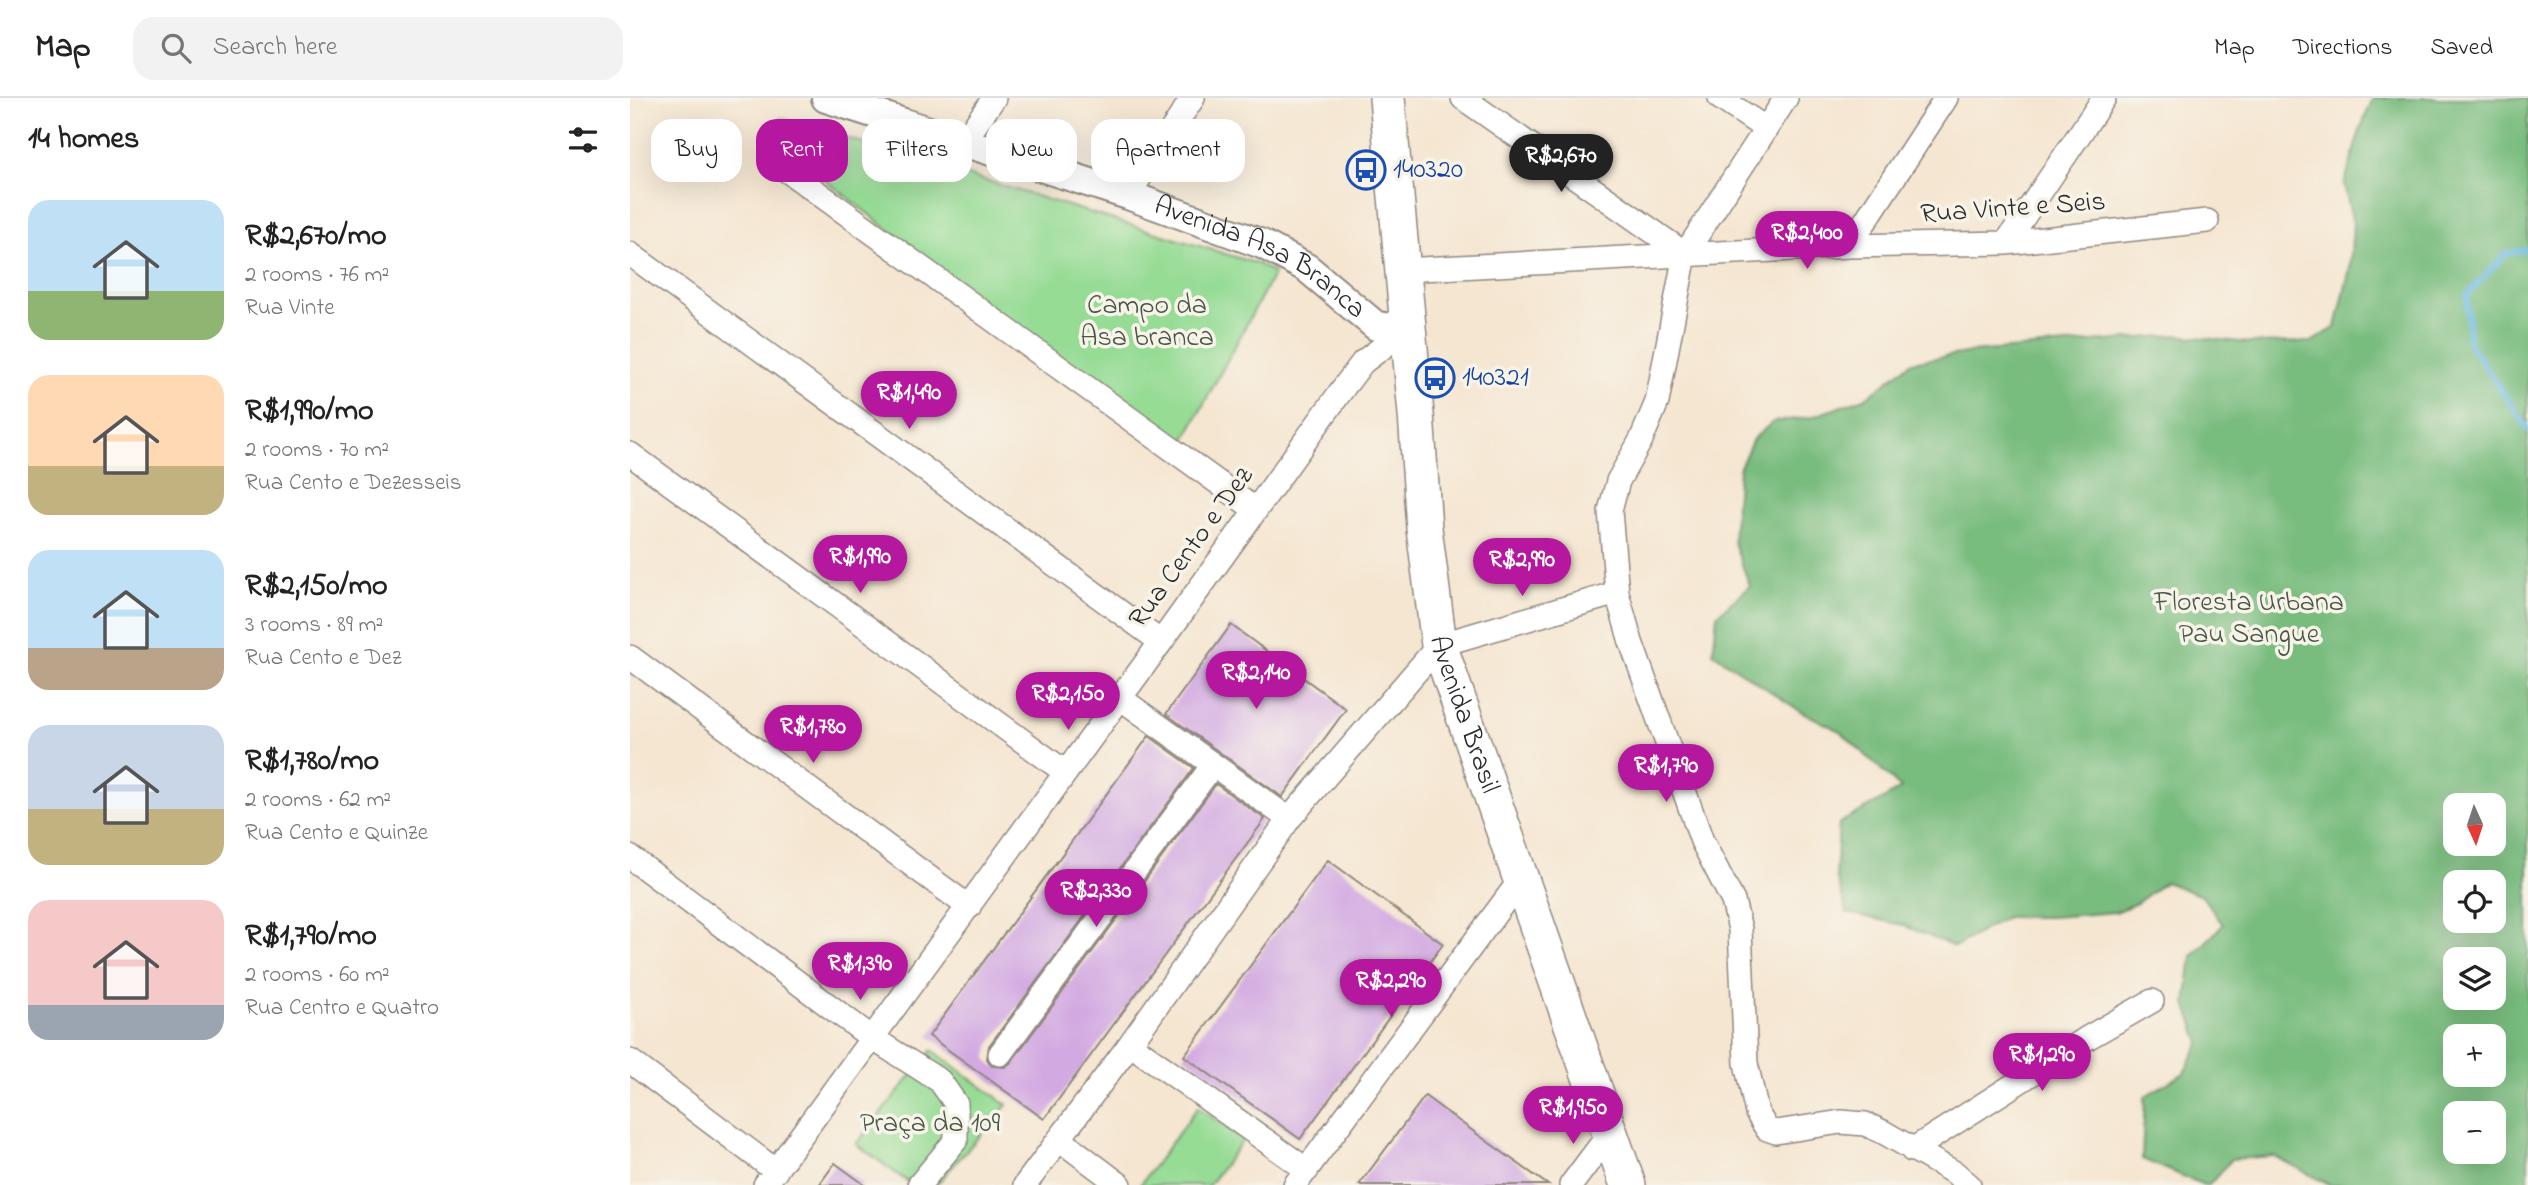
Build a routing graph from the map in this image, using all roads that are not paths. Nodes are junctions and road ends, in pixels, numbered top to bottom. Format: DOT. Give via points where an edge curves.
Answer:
graph roads {
  1 [pos="826,98"];
  2 [pos="994,98"];
  3 [pos="1193,98"];
  4 [pos="1387,98"];
  5 [pos="1462,98"];
  6 [pos="1720,98"];
  7 [pos="1786,98"];
  8 [pos="1946,98"];
  9 [pos="2104,98"];
  10 [pos="890,119"];
  11 [pos="1765,128"];
  12 [pos="972,130"];
  13 [pos="972,146"];
  14 [pos="803,182"];
  15 [pos="1128,195"];
  16 [pos="2207,220"];
  17 [pos="2006,243"];
  18 [pos="1849,246"];
  19 [pos="630,254"];
  20 [pos="1685,254"];
  21 [pos="1402,270"];
  22 [pos="1408,334"];
  23 [pos="630,454"];
  24 [pos="1256,510"];
  25 [pos="1617,593"];
  26 [pos="1161,642"];
  27 [pos="1439,645"];
  28 [pos="630,657"];
  29 [pos="1120,698"];
  30 [pos="1213,765"];
  31 [pos="1065,772"];
  32 [pos="1289,819"];
  33 [pos="630,857"];
  34 [pos="1521,879"];
  35 [pos="969,907"];
  36 [pos="2152,1001"];
  37 [pos="872,1038"];
  38 [pos="1130,1044"];
  39 [pos="1000,1054"];
  40 [pos="630,1061"];
  41 [pos="1609,1134"];
  42 [pos="1059,1139"];
  43 [pos="1912,1150"];
  44 [pos="1301,1177"];
  45 [pos="771,1178"];
  46 [pos="919,1185"];
  47 [pos="1025,1185"];
  48 [pos="1120,1185"];
  49 [pos="1571,1185"];
  50 [pos="1628,1185"];
  51 [pos="1969,1185"];
  1 -- 10 [label="street, Avenida Asa Branca"];
  2 -- 12 [label="street"];
  3 -- 15 [label="street"];
  4 -- 21 [label="main road, Avenida Brasil"];
  5 -- 20 [label="street"];
  6 -- 11 [label="street"];
  7 -- 11 [label="street"];
  8 -- 18 [label="street"];
  9 -- 17 [label="street"];
  11 -- 20 [label="street"];
  13 -- 15 [label="street, Avenida Asa Branca"];
  14 -- 24 [label="street"];
  15 -- 22 [label="street, Avenida Asa Branca" via="1262,244 1307,268 1376,326"];
  16 -- 17 [label="street, Rua Vinte e Seis"];
  17 -- 18 [label="street, Rua Vinte e Seis"];
  18 -- 20 [label="street, Rua Vinte e Seis"];
  19 -- 26 [label="street"];
  20 -- 21 [label="street, Rua Vinte e Seis"];
  20 -- 25 [label="street" via="1657,402 1618,481 1610,510"];
  21 -- 22 [label="main road, Avenida Brasil"];
  22 -- 24 [label="street, Rua Cento e Dez" via="1363,362"];
  22 -- 27 [label="main road, Avenida Brasil"];
  23 -- 31 [label="street"];
  24 -- 26 [label="street, Rua Cento e Dez"];
  25 -- 27 [label="street"];
  25 -- 43 [label="street" via="1702,841 1733,901 1740,929 1746,1063 1757,1113 1767,1129 1776,1132 1841,1122 1864,1124"];
  26 -- 29 [label="street, Rua Cento e Dez"];
  27 -- 32 [label="street"];
  27 -- 34 [label="main road, Avenida Brasil"];
  28 -- 35 [label="street"];
  29 -- 30 [label="street"];
  29 -- 31 [label="street, Rua Cento e Dez"];
  30 -- 32 [label="street"];
  30 -- 39 [label="street"];
  31 -- 35 [label="street, Rua Cento e Dez"];
  32 -- 38 [label="street"];
  33 -- 37 [label="street"];
  34 -- 41 [label="main road, Avenida Brasil"];
  34 -- 44 [label="street"];
  35 -- 37 [label="street, Rua Cento e Dez"];
  36 -- 43 [label="street"];
  37 -- 45 [label="street, Rua Cento e Dez"];
  37 -- 46 [label="street" via="940,1080 957,1104 956,1140"];
  38 -- 42 [label="street"];
  38 -- 44 [label="street"];
  40 -- 45 [label="street"];
  41 -- 49 [label="street"];
  41 -- 50 [label="main road, Avenida Brasil"];
  42 -- 47 [label="street"];
  42 -- 48 [label="street"];
  43 -- 51 [label="street"];
}
